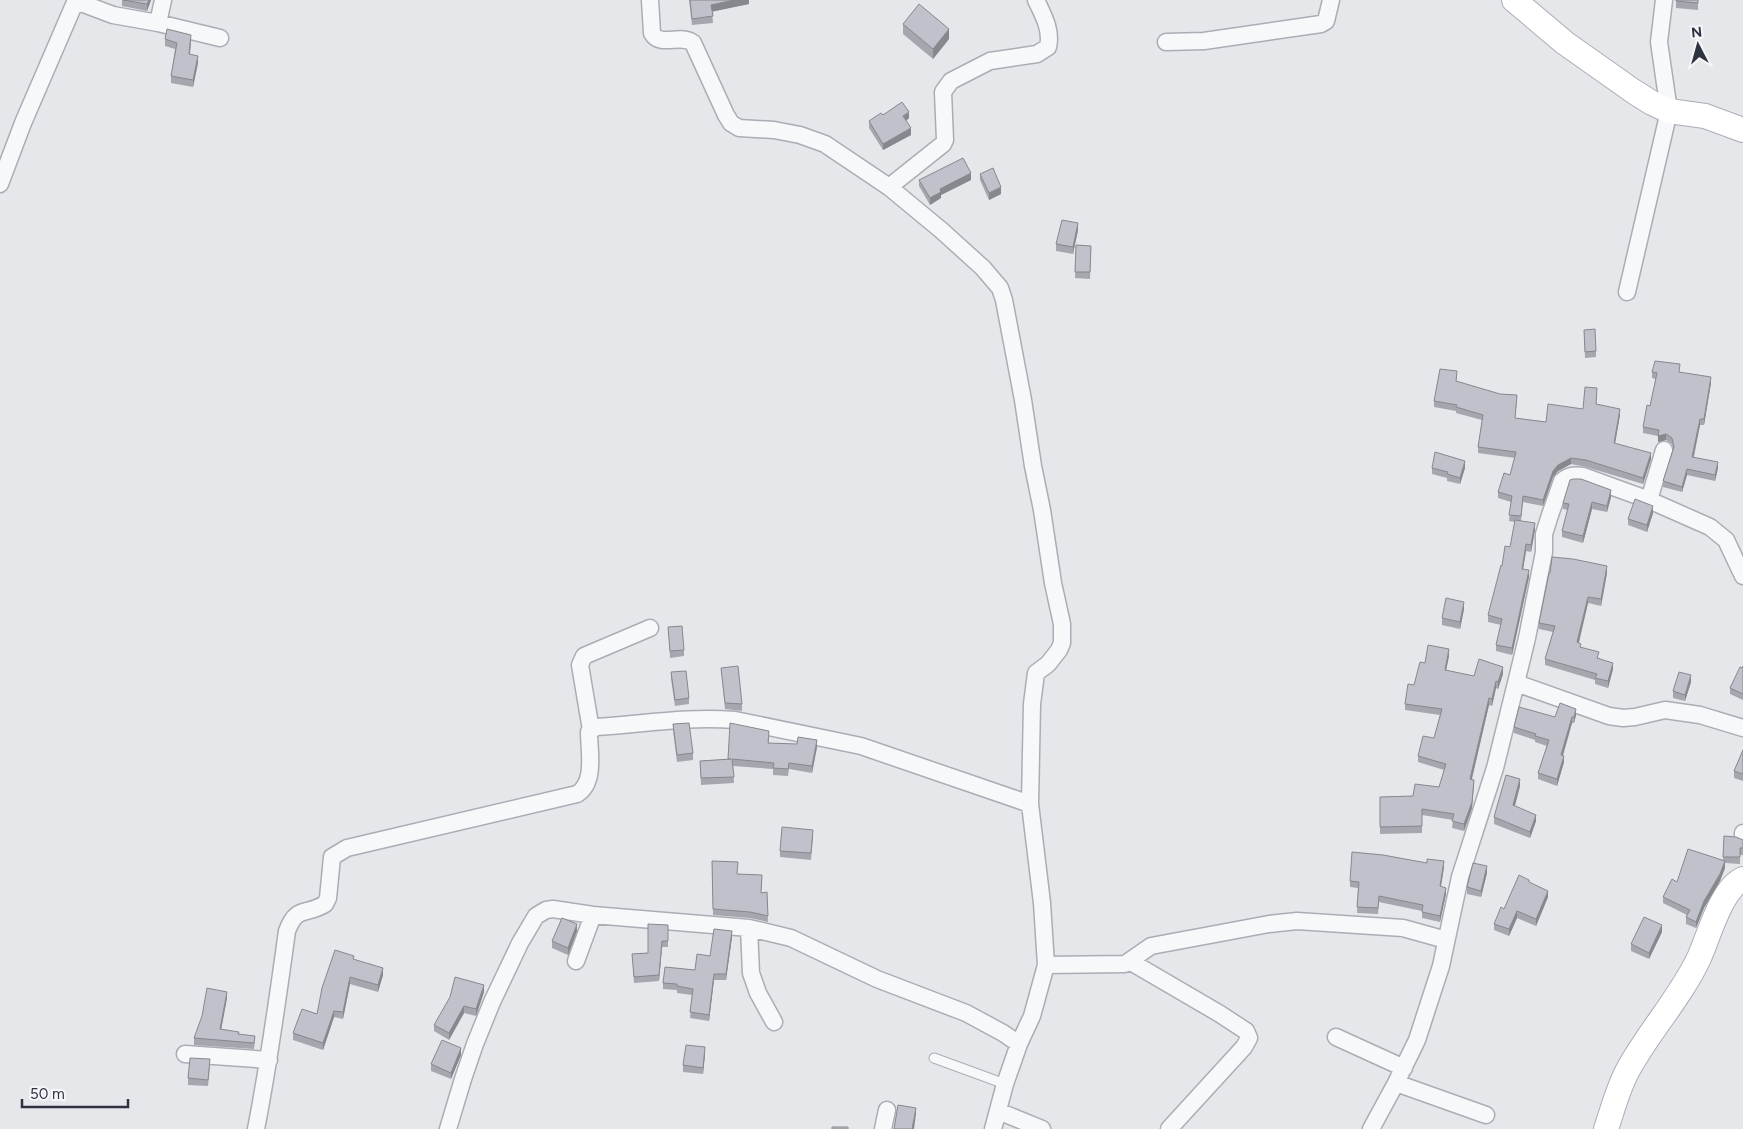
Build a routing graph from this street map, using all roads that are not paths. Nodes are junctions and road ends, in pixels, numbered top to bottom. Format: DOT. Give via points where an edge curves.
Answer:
graph roads {
  1 [pos="76,0"];
  2 [pos="163,0"];
  3 [pos="650,0"];
  4 [pos="1036,0"];
  5 [pos="1331,0"];
  6 [pos="1514,0"];
  7 [pos="1664,0"];
  8 [pos="158,23"];
  9 [pos="220,38"];
  10 [pos="1166,42"];
  11 [pos="1669,111"];
  12 [pos="1743,130"];
  13 [pos="0,184"];
  14 [pos="889,187"];
  15 [pos="1627,292"];
  16 [pos="1664,450"];
  17 [pos="1649,500"];
  18 [pos="1743,576"];
  19 [pos="650,628"];
  20 [pos="1516,683"];
  21 [pos="1743,728"];
  22 [pos="591,730"];
  23 [pos="1030,804"];
  24 [pos="1743,833"];
  25 [pos="1743,837"];
  26 [pos="1743,879"];
  27 [pos="594,915"];
  28 [pos="750,928"];
  29 [pos="1446,940"];
  30 [pos="576,961"];
  31 [pos="1131,962"];
  32 [pos="1046,965"];
  33 [pos="774,1022"];
  34 [pos="1336,1037"];
  35 [pos="1019,1044"];
  36 [pos="186,1054"];
  37 [pos="934,1058"];
  38 [pos="269,1060"];
  39 [pos="1404,1068"];
  40 [pos="1396,1083"];
  41 [pos="1005,1084"];
  42 [pos="887,1110"];
  43 [pos="998,1111"];
  44 [pos="1486,1115"];
  45 [pos="256,1129"];
  46 [pos="448,1129"];
  47 [pos="883,1129"];
  48 [pos="993,1129"];
  49 [pos="1042,1129"];
  50 [pos="1170,1129"];
  51 [pos="1371,1129"];
  52 [pos="1606,1129"];
  1 -- 8 [label="street" via="113,15"];
  1 -- 13 [label="street"];
  2 -- 8 [label="street"];
  3 -- 14 [label="street" via="654,37 660,40 686,39 693,43 731,122 739,128 774,130 825,144"];
  4 -- 14 [label="street" via="1047,22 1048,47 1037,54 990,61 951,81 943,92 943,144"];
  5 -- 10 [label="street" via="1326,21 1321,24 1204,41"];
  6 -- 11 [label="street" via="1565,43 1633,91"];
  7 -- 11 [label="street" via="1659,42"];
  8 -- 9 [label="street"];
  11 -- 12 [label="street" via="1706,116"];
  11 -- 15 [label="street"];
  14 -- 23 [label="street" via="983,268 1000,288 1004,300 1062,624 1059,650 1034,677"];
  16 -- 17 [label="street"];
  17 -- 18 [label="street" via="1700,521 1718,533 1726,540"];
  17 -- 20 [label="street" via="1583,476 1573,475 1562,481 1544,534 1542,562"];
  19 -- 22 [label="street" via="584,656 580,665"];
  20 -- 21 [label="street" via="1609,716 1635,717 1665,710 1700,715"];
  20 -- 29 [label="street" via="1495,768 1460,878"];
  22 -- 23 [label="street" via="682,719 735,720 861,746"];
  22 -- 38 [label="street" via="590,772 584,790 577,794 347,848 332,857 325,904 292,918 287,931"];
  23 -- 32 [label="street"];
  24 -- 25 [label="street"];
  26 -- 52 [label="street" via="1731,888 1681,991 1629,1068"];
  27 -- 28 [label="street"];
  27 -- 30 [label="street"];
  27 -- 46 [label="street" via="553,909 536,916 492,1002"];
  28 -- 33 [label="street" via="751,973"];
  28 -- 35 [label="street" via="791,938 878,979 966,1013"];
  29 -- 31 [label="street" via="1403,928 1284,922 1151,946"];
  29 -- 39 [label="street" via="1433,993"];
  31 -- 32 [label="street"];
  31 -- 50 [label="street" via="1220,1014 1246,1031 1249,1038"];
  32 -- 35 [label="street" via="1032,1016"];
  34 -- 39 [label="street"];
  35 -- 41 [label="street"];
  36 -- 38 [label="street"];
  37 -- 41 [label="lane"];
  38 -- 45 [label="street"];
  39 -- 40 [label="street"];
  40 -- 44 [label="street"];
  40 -- 51 [label="street"];
  41 -- 43 [label="street"];
  42 -- 47 [label="street"];
  43 -- 48 [label="street"];
  43 -- 49 [label="street"];
}
